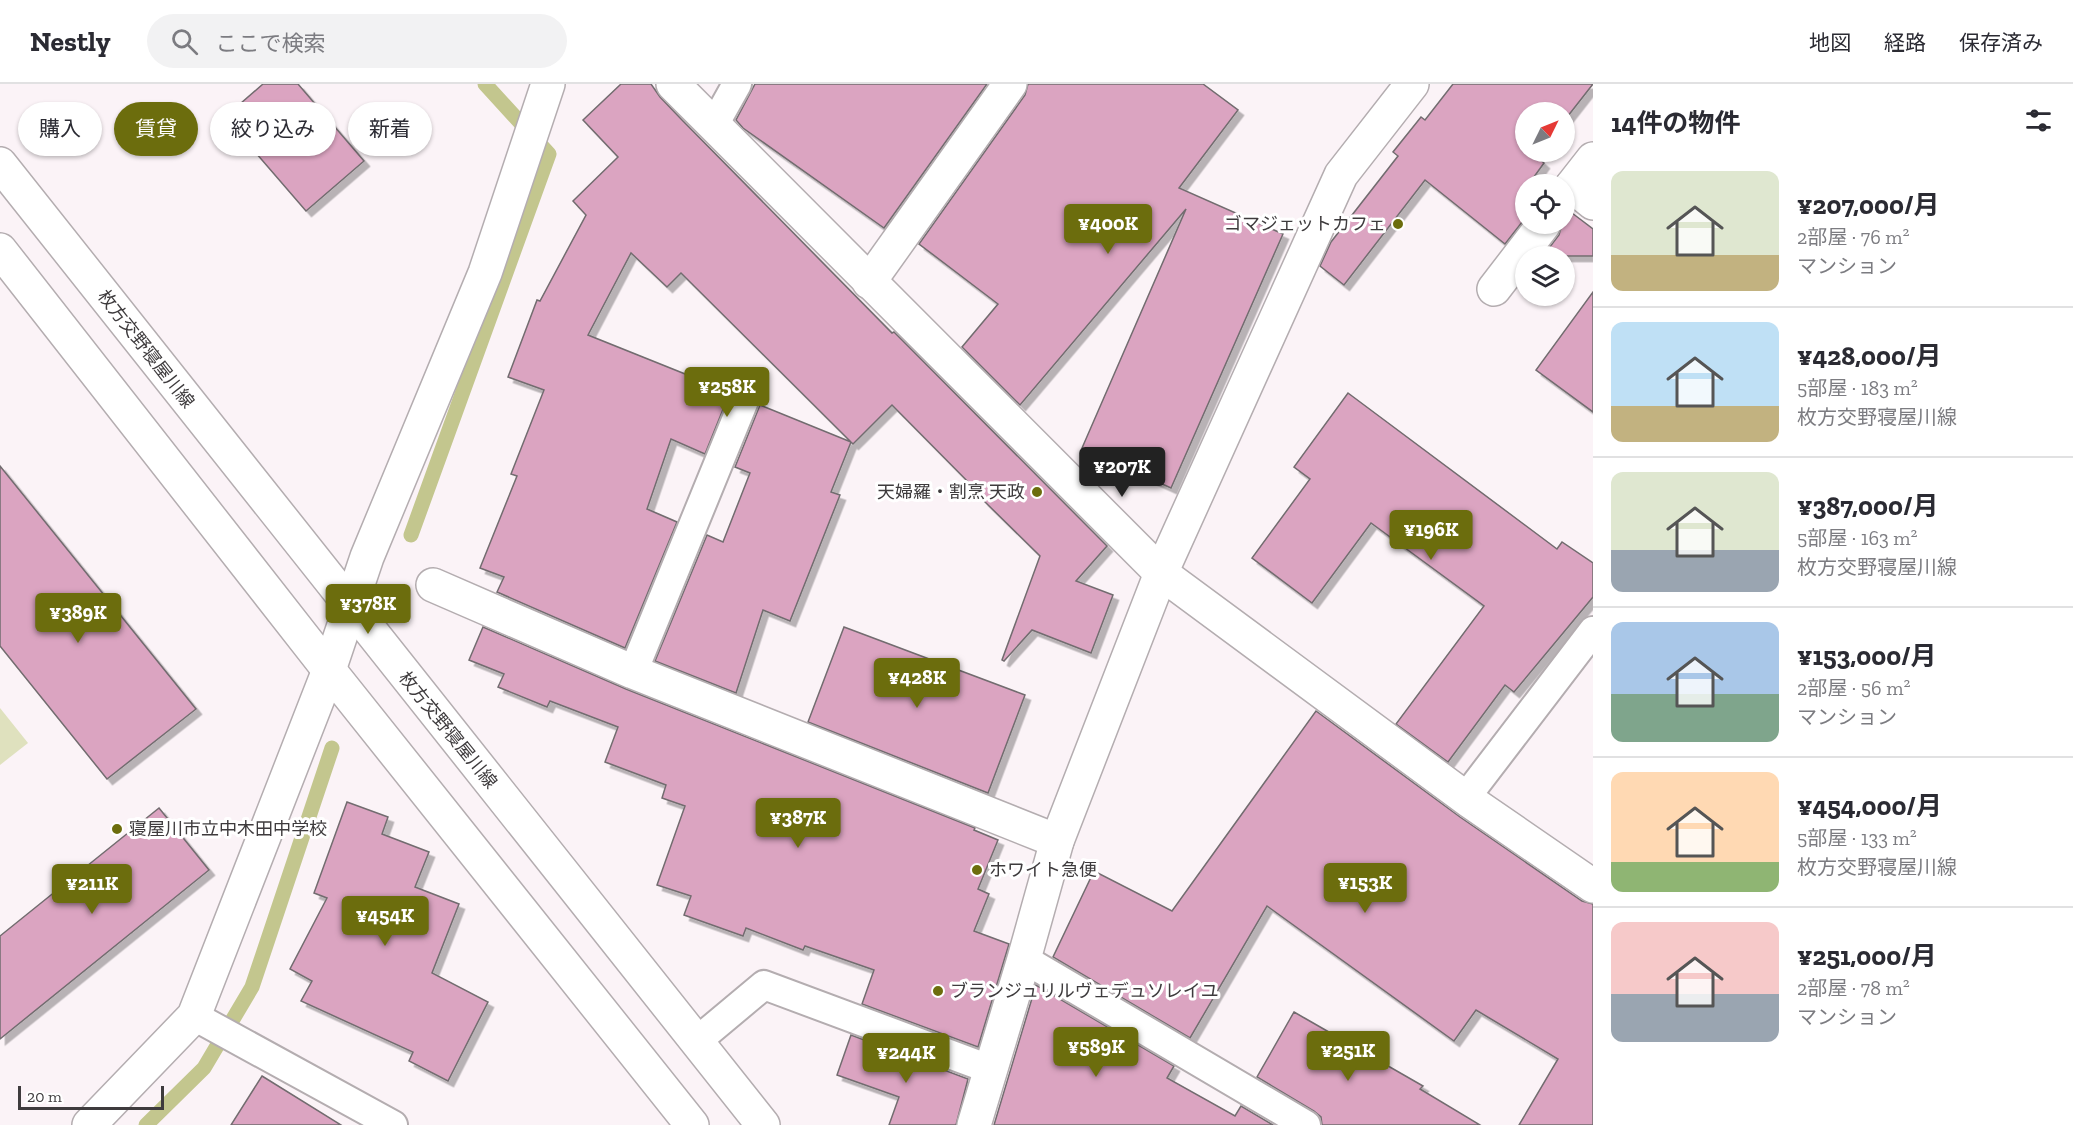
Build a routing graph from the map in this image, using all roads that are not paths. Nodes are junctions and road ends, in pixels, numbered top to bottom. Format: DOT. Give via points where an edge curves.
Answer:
graph roads {
  1 [pos="548,84"];
  2 [pos="673,84"];
  3 [pos="736,84"];
  4 [pos="1010,84"];
  5 [pos="1412,84"];
  6 [pos="714,125"];
  7 [pos="1593,159"];
  8 [pos="0,164"];
  9 [pos="1576,195"];
  10 [pos="1536,234"];
  11 [pos="0,250"];
  12 [pos="869,282"];
  13 [pos="1494,289"];
  14 [pos="748,392"];
  15 [pos="1161,573"];
  16 [pos="433,585"];
  17 [pos="350,608"];
  18 [pos="1593,631"];
  19 [pos="329,670"];
  20 [pos="633,672"];
  21 [pos="1466,797"];
  22 [pos="1057,842"];
  23 [pos="1593,886"];
  24 [pos="1024,959"];
  25 [pos="204,1022"];
  26 [pos="697,1041"];
  27 [pos="992,1070"];
  28 [pos="89,1125"];
  29 [pos="393,1125"];
  30 [pos="692,1125"];
  31 [pos="763,1125"];
  32 [pos="974,1125"];
  33 [pos="1306,1125"];
  1 -- 17 [label="street" via="485,273 367,557"];
  2 -- 6 [label="street"];
  3 -- 6 [label="lane"];
  4 -- 12 [label="street"];
  5 -- 15 [label="street" via="1341,175"];
  6 -- 12 [label="street"];
  7 -- 9 [label="street"];
  8 -- 17 [label="street, 枚方交野寝屋川線"];
  10 -- 13 [label="street"];
  11 -- 19 [label="street"];
  12 -- 15 [label="street"];
  14 -- 20 [label="lane"];
  15 -- 21 [label="street"];
  15 -- 22 [label="street"];
  16 -- 20 [label="street"];
  17 -- 19 [label="street"];
  17 -- 26 [label="street, 枚方交野寝屋川線"];
  18 -- 21 [label="lane"];
  19 -- 25 [label="street"];
  19 -- 30 [label="street"];
  20 -- 22 [label="street"];
  21 -- 23 [label="street"];
  22 -- 24 [label="street"];
  24 -- 27 [label="street"];
  24 -- 33 [label="lane"];
  25 -- 28 [label="street"];
  25 -- 29 [label="lane"];
  26 -- 27 [label="lane" via="764,985"];
  26 -- 31 [label="street, 枚方交野寝屋川線"];
  27 -- 32 [label="street"];
}
